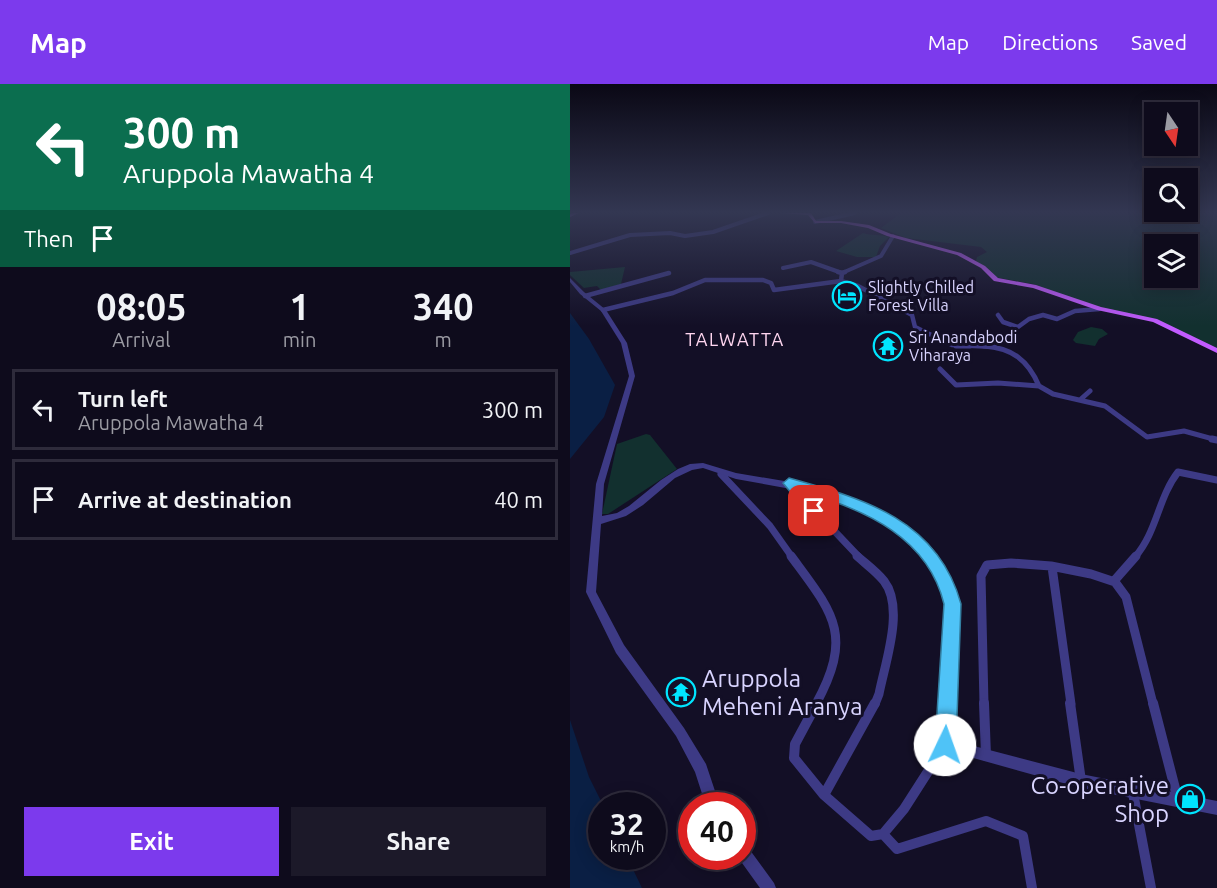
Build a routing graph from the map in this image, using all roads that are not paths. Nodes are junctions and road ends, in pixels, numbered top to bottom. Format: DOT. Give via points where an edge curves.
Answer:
graph roads {
  1 [pos="884,251"];
  2 [pos="946,251"];
  3 [pos="783,268"];
  4 [pos="669,273"];
  5 [pos="842,273"];
  6 [pos="570,279"];
  7 [pos="842,281"];
  8 [pos="585,296"];
  9 [pos="1099,309"];
  10 [pos="603,310"];
  11 [pos="998,315"];
  12 [pos="1217,351"];
  13 [pos="940,369"];
  14 [pos="1039,386"];
  15 [pos="1090,391"];
  16 [pos="1081,399"];
  17 [pos="1217,440"];
  18 [pos="721,474"];
  19 [pos="1217,480"];
  20 [pos="789,483"];
  21 [pos="597,521"];
  22 [pos="1052,567"];
  23 [pos="1114,581"];
  24 [pos="945,745"];
  25 [pos="986,756"];
  26 [pos="1081,782"];
  27 [pos="708,792"];
  28 [pos="1133,793"];
  29 [pos="824,795"];
  30 [pos="1179,802"];
  31 [pos="1217,808"];
  32 [pos="883,834"];
  33 [pos="756,870"];
  34 [pos="769,888"];
  35 [pos="1032,888"];
  36 [pos="1151,888"];
  1 -- 5 [label="street" via="881,256"];
  2 -- 9 [label="main road" via="982,267 996,280 1044,289"];
  3 -- 5 [label="street" via="811,262"];
  4 -- 8 [label="street"];
  5 -- 7 [label="street"];
  6 -- 8 [label="street"];
  7 -- 10 [label="street" via="774,290 764,280 705,280"];
  7 -- 14 [label="street" via="912,315 915,327 943,341 1013,350 1032,370"];
  8 -- 10 [label="street"];
  9 -- 11 [label="street" via="1075,311 1057,319 1043,315 1018,327 1003,322"];
  9 -- 12 [label="main road" via="1155,320"];
  10 -- 21 [label="street" via="624,343 632,376 600,484"];
  13 -- 14 [label="street" via="956,385 998,382"];
  14 -- 16 [label="street" via="1053,394"];
  15 -- 16 [label="street"];
  16 -- 17 [label="street" via="1114,412 1142,435 1184,431"];
  18 -- 20 [label="street"];
  18 -- 21 [label="street" via="712,465 688,467 623,514"];
  18 -- 29 [label="street" via="770,526 829,608 835,626 834,662 827,684 795,744 795,758"];
  19 -- 23 [label="street" via="1178,471 1171,478 1166,502 1149,538"];
  20 -- 24 [label="street" via="849,500 894,524 936,561 952,604"];
  20 -- 29 [label="street" via="884,581 896,610 879,694"];
  21 -- 27 [label="street" via="591,592 620,650 680,732"];
  22 -- 23 [label="street" via="1084,570"];
  22 -- 25 [label="street" via="991,563 982,570"];
  22 -- 26 [label="street"];
  23 -- 30 [label="street" via="1126,597"];
  24 -- 25 [label="street"];
  24 -- 32 [label="street"];
  25 -- 26 [label="street"];
  26 -- 28 [label="street"];
  28 -- 30 [label="street"];
  28 -- 36 [label="street"];
  29 -- 32 [label="street" via="871,836"];
  30 -- 31 [label="street"];
  32 -- 35 [label="street" via="897,849 986,821 1023,836"];
  33 -- 34 [label="street"];
}
